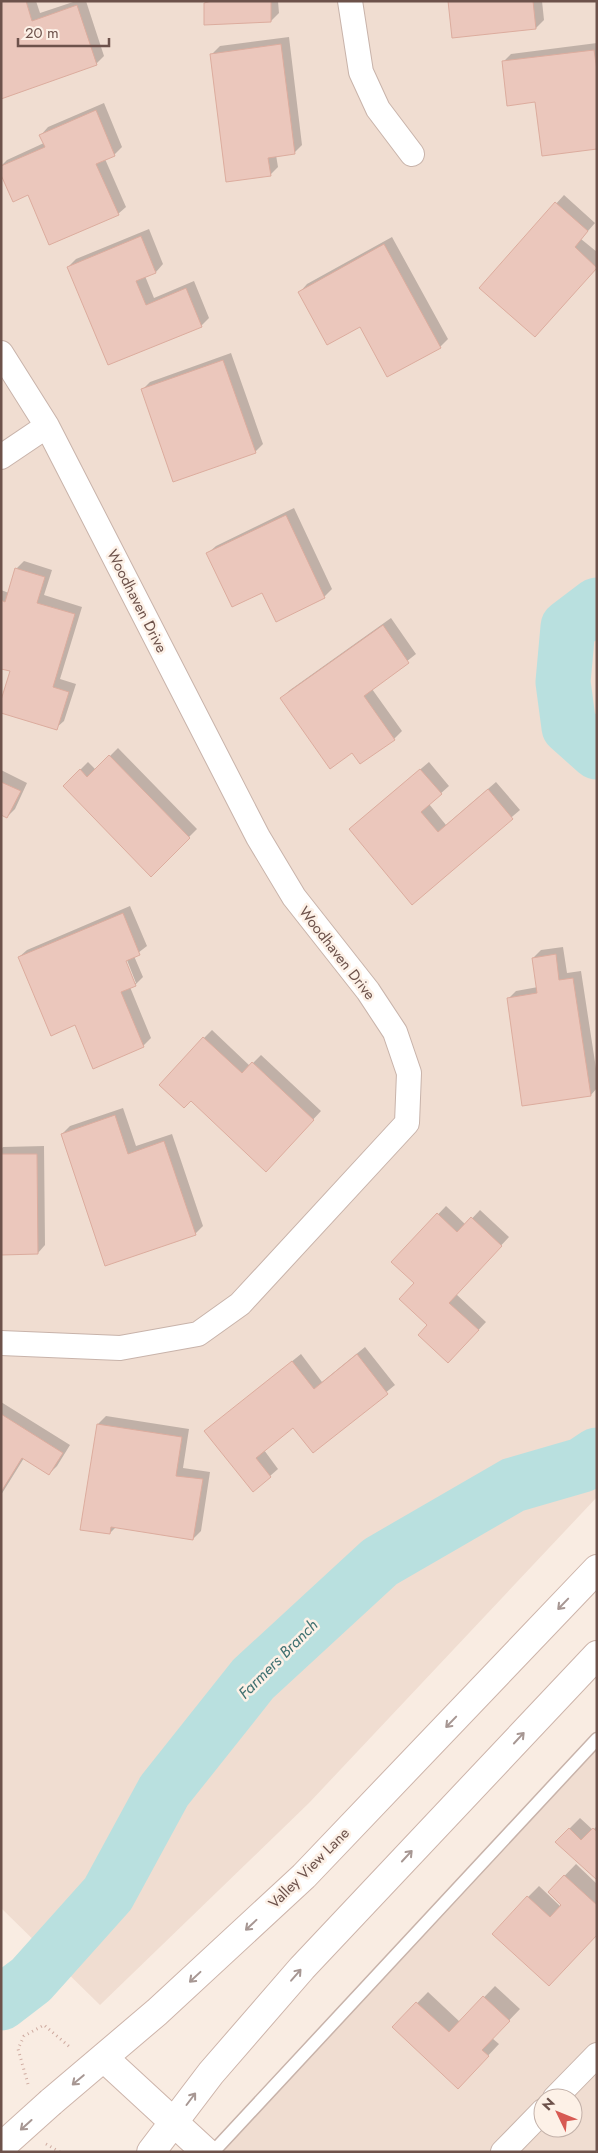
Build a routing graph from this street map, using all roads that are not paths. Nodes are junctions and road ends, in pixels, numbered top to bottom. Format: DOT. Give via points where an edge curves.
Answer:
graph roads {
  1 [pos="350,1"];
  2 [pos="412,154"];
  3 [pos="1,353"];
  4 [pos="47,426"];
  5 [pos="1,457"];
  6 [pos="1,1343"];
  7 [pos="597,1569"];
  8 [pos="597,1655"];
  9 [pos="597,1739"];
  10 [pos="597,2055"];
  11 [pos="104,2058"];
  12 [pos="565,2088"];
  13 [pos="533,2120"];
  14 [pos="174,2122"];
  15 [pos="1,2147"];
  16 [pos="151,2152"];
  17 [pos="206,2152"];
  18 [pos="213,2152"];
  19 [pos="503,2152"];
  1 -- 2 [label="street" via="361,72 378,109"];
  3 -- 4 [label="street, Woodhaven Drive"];
  4 -- 5 [label="street"];
  4 -- 6 [label="street, Woodhaven Drive" via="258,836 294,897 368,991 395,1032 409,1073 407,1123 240,1304 198,1334 120,1348"];
  7 -- 11 [label="main road, Valley View Lane, one-way" via="304,1876"];
  14 -- 8 [label="main road, one-way" via="211,2073 302,1968"];
  9 -- 18 [label="lane"];
  10 -- 12 [label="street"];
  11 -- 14 [label="main road"];
  11 -- 15 [label="main road, Valley View Lane, one-way, bridge"];
  13 -- 19 [label="street"];
  14 -- 16 [label="main road"];
  14 -- 17 [label="main road"];
}
